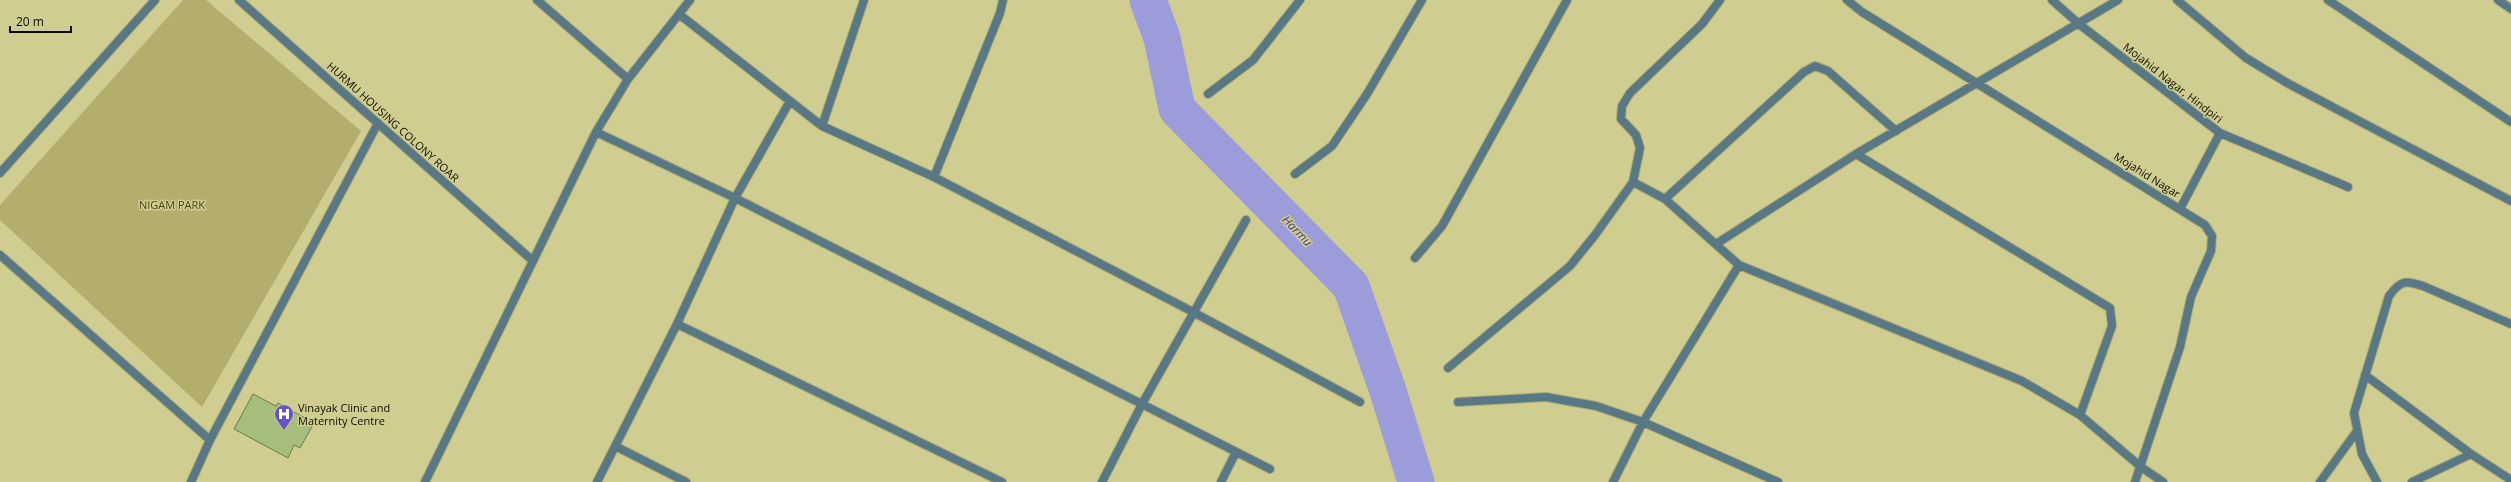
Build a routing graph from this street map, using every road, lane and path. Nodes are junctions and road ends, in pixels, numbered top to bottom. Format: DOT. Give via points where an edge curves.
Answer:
graph roads {
  1 [pos="155,0"];
  2 [pos="239,0"];
  3 [pos="537,0"];
  4 [pos="690,0"];
  5 [pos="864,0"];
  6 [pos="1002,0"];
  7 [pos="1300,0"];
  8 [pos="1422,0"];
  9 [pos="1567,0"];
  10 [pos="1720,0"];
  11 [pos="1847,0"];
  12 [pos="2052,0"];
  13 [pos="2118,0"];
  14 [pos="2177,0"];
  15 [pos="2328,0"];
  16 [pos="2498,0"];
  17 [pos="2511,9"];
  18 [pos="680,15"];
  19 [pos="2079,24"];
  20 [pos="628,79"];
  21 [pos="1974,84"];
  22 [pos="1208,94"];
  23 [pos="790,101"];
  24 [pos="2511,122"];
  25 [pos="378,123"];
  26 [pos="822,126"];
  27 [pos="1896,130"];
  28 [pos="596,132"];
  29 [pos="2220,133"];
  30 [pos="1856,154"];
  31 [pos="0,174"];
  32 [pos="1296,174"];
  33 [pos="934,177"];
  34 [pos="1633,182"];
  35 [pos="2348,187"];
  36 [pos="735,198"];
  37 [pos="1665,199"];
  38 [pos="2511,201"];
  39 [pos="2180,209"];
  40 [pos="1246,220"];
  41 [pos="1716,244"];
  42 [pos="0,255"];
  43 [pos="1415,258"];
  44 [pos="533,262"];
  45 [pos="1739,265"];
  46 [pos="1193,312"];
  47 [pos="677,324"];
  48 [pos="2511,324"];
  49 [pos="1448,368"];
  50 [pos="2365,375"];
  51 [pos="1360,402"];
  52 [pos="1458,402"];
  53 [pos="1142,404"];
  54 [pos="2080,415"];
  55 [pos="1643,422"];
  56 [pos="2357,431"];
  57 [pos="210,440"];
  58 [pos="615,446"];
  59 [pos="1236,452"];
  60 [pos="2471,454"];
  61 [pos="2141,467"];
  62 [pos="1270,469"];
  63 [pos="2511,480"];
  64 [pos="191,482"];
  65 [pos="425,482"];
  66 [pos="597,482"];
  67 [pos="686,482"];
  68 [pos="1002,482"];
  69 [pos="1102,482"];
  70 [pos="1221,482"];
  71 [pos="1613,482"];
  72 [pos="1778,482"];
  73 [pos="2135,482"];
  74 [pos="2163,482"];
  75 [pos="2320,482"];
  76 [pos="2376,482"];
  77 [pos="2412,482"];
  1 -- 31 [label="street"];
  2 -- 25 [label="street, HURMU HOUSING COLONY ROAR"];
  3 -- 20 [label="street"];
  4 -- 18 [label="street"];
  5 -- 26 [label="street"];
  6 -- 33 [label="street" via="1000,13"];
  7 -- 22 [label="street" via="1253,60"];
  8 -- 32 [label="street" via="1367,94 1332,146"];
  9 -- 43 [label="street" via="1442,226"];
  10 -- 34 [label="street" via="1702,24 1630,93 1622,106 1621,119 1636,135 1640,148"];
  11 -- 21 [label="street, Mojahid Nagar"];
  12 -- 19 [label="street, Mojahid Nagar, Hindpiri"];
  13 -- 19 [label="street"];
  14 -- 38 [label="street" via="2246,58 2289,84"];
  15 -- 24 [label="street"];
  16 -- 17 [label="street"];
  18 -- 20 [label="street"];
  18 -- 23 [label="street"];
  19 -- 21 [label="street"];
  19 -- 29 [label="street, Mojahid Nagar, Hindpiri"];
  20 -- 28 [label="street"];
  21 -- 27 [label="street"];
  21 -- 39 [label="street, Mojahid Nagar"];
  23 -- 26 [label="street"];
  23 -- 36 [label="street"];
  25 -- 44 [label="street, HURMU HOUSING COLONY ROAR"];
  25 -- 57 [label="street"];
  26 -- 33 [label="street"];
  27 -- 30 [label="street"];
  27 -- 37 [label="street" via="1828,70 1815,66 1804,72"];
  28 -- 36 [label="street"];
  28 -- 44 [label="street"];
  29 -- 35 [label="street, Mojahid Nagar, Hindpiri"];
  29 -- 39 [label="street"];
  30 -- 41 [label="street"];
  30 -- 54 [label="street" via="2110,308 2112,326"];
  33 -- 46 [label="street"];
  34 -- 37 [label="street"];
  34 -- 49 [label="street" via="1570,266"];
  36 -- 47 [label="street"];
  36 -- 53 [label="street"];
  37 -- 41 [label="street"];
  39 -- 61 [label="street, Mojahid Nagar" via="2206,225 2212,236 2211,251 2191,297 2180,347"];
  40 -- 46 [label="street"];
  41 -- 45 [label="street"];
  42 -- 57 [label="street"];
  44 -- 65 [label="street"];
  45 -- 54 [label="street" via="2022,381"];
  45 -- 55 [label="street"];
  46 -- 51 [label="street"];
  46 -- 53 [label="street"];
  47 -- 58 [label="street"];
  47 -- 68 [label="street"];
  48 -- 50 [label="street" via="2423,286 2409,281 2403,283 2398,285 2390,296"];
  50 -- 56 [label="street" via="2354,413"];
  50 -- 60 [label="street"];
  52 -- 55 [label="street" via="1546,397 1596,406"];
  53 -- 59 [label="street"];
  53 -- 69 [label="street"];
  54 -- 61 [label="street"];
  55 -- 71 [label="street"];
  55 -- 72 [label="street"];
  56 -- 75 [label="street"];
  56 -- 76 [label="street" via="2362,454"];
  57 -- 64 [label="street"];
  58 -- 66 [label="street"];
  58 -- 67 [label="street"];
  59 -- 62 [label="street"];
  59 -- 70 [label="street"];
  60 -- 63 [label="street"];
  60 -- 77 [label="street"];
  61 -- 73 [label="street, Mojahid Nagar"];
  61 -- 74 [label="street"];
}
